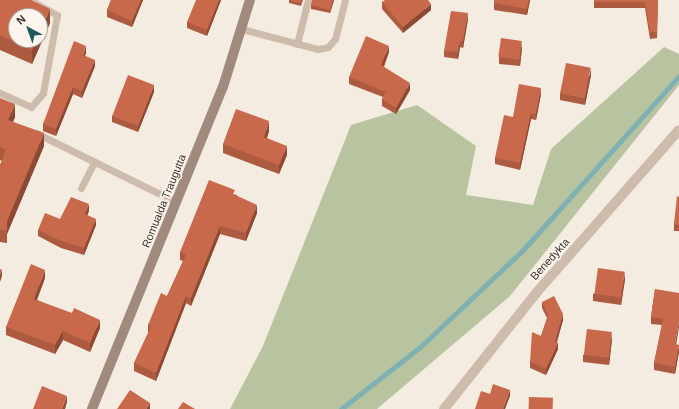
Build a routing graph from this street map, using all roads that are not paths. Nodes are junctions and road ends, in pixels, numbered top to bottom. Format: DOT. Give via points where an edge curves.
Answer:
graph roads {
  1 [pos="30,0"];
  2 [pos="250,0"];
  3 [pos="308,0"];
  4 [pos="345,0"];
  5 [pos="242,29"];
  6 [pos="297,44"];
  7 [pos="0,93"];
  8 [pos="679,130"];
  9 [pos="34,133"];
  10 [pos="95,161"];
  11 [pos="82,188"];
  12 [pos="176,202"];
  13 [pos="92,409"];
  14 [pos="444,409"];
  1 -- 7 [label="lane" via="57,15 43,93 31,107"];
  2 -- 5 [label="street, Romualda Traugutta"];
  3 -- 6 [label="lane"];
  4 -- 6 [label="lane" via="335,39 328,47 318,49"];
  5 -- 6 [label="lane"];
  5 -- 12 [label="street, Romualda Traugutta" via="223,87"];
  8 -- 14 [label="street, Benedykta" via="537,292"];
  9 -- 10 [label="lane"];
  10 -- 11 [label="lane"];
  10 -- 12 [label="lane"];
  12 -- 13 [label="street, Romualda Traugutta"];
}
